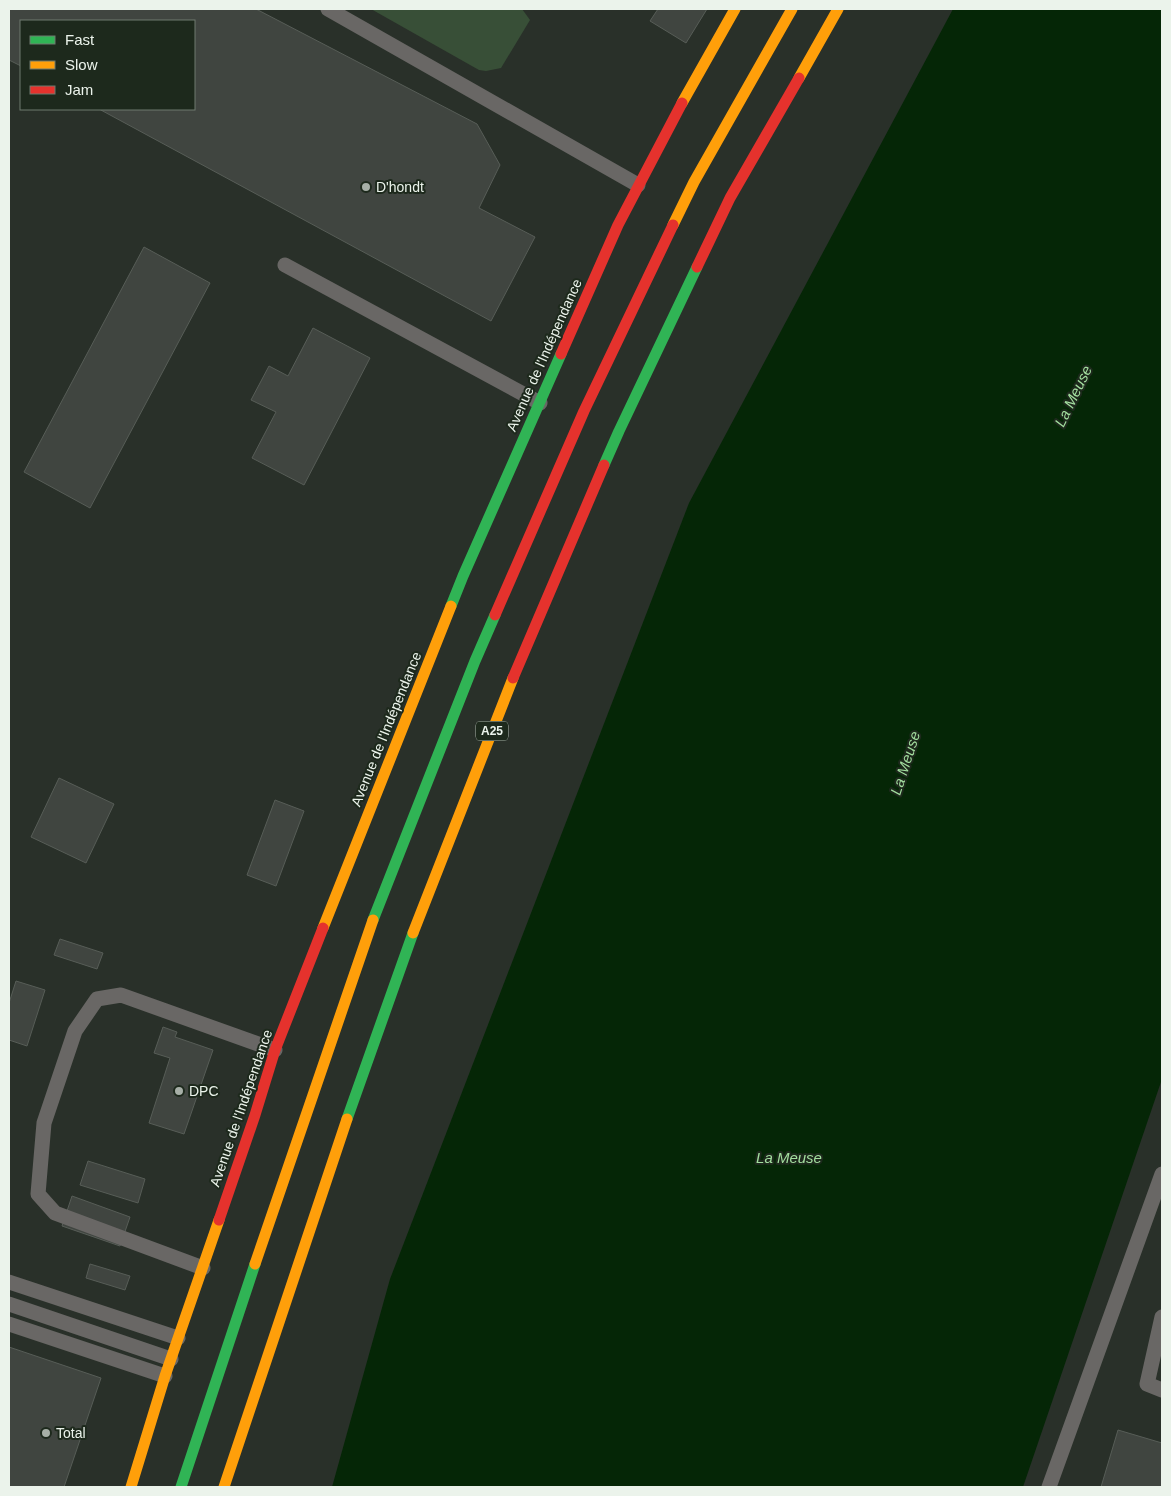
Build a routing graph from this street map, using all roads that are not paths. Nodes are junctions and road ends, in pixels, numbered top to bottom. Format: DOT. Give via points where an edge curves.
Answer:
graph roads {
  1 [pos="328,9"];
  2 [pos="735,9"];
  3 [pos="792,9"];
  4 [pos="838,9"];
  5 [pos="638,185"];
  6 [pos="286,265"];
  7 [pos="540,403"];
  8 [pos="275,1050"];
  9 [pos="1162,1174"];
  10 [pos="203,1268"];
  11 [pos="9,1282"];
  12 [pos="9,1304"];
  13 [pos="1162,1317"];
  14 [pos="9,1324"];
  15 [pos="178,1338"];
  16 [pos="171,1359"];
  17 [pos="165,1376"];
  18 [pos="1162,1390"];
  19 [pos="131,1487"];
  20 [pos="180,1487"];
  21 [pos="224,1487"];
  22 [pos="1049,1487"];
  1 -- 5 [label="lane"];
  2 -- 5 [label="main road, Avenue de l'Indépendance"];
  3 -- 20 [label="main road" via="694,182 584,412 475,661 380,900"];
  4 -- 21 [label="main road, A25" via="730,198 619,431 513,677 418,917"];
  5 -- 7 [label="main road, Avenue de l'Indépendance"];
  6 -- 7 [label="lane"];
  7 -- 8 [label="main road, Avenue de l'Indépendance" via="463,576"];
  8 -- 10 [label="main road, Avenue de l'Indépendance"];
  8 -- 10 [label="lane" via="121,995 98,999 75,1031 44,1123 38,1194 55,1213"];
  9 -- 22 [label="lane"];
  10 -- 15 [label="main road, Avenue de l'Indépendance"];
  11 -- 15 [label="lane"];
  12 -- 16 [label="lane"];
  13 -- 18 [label="lane" via="1147,1384"];
  14 -- 17 [label="lane"];
  15 -- 16 [label="main road, Avenue de l'Indépendance"];
  16 -- 17 [label="main road, Avenue de l'Indépendance"];
  17 -- 19 [label="main road, Avenue de l'Indépendance"];
}
